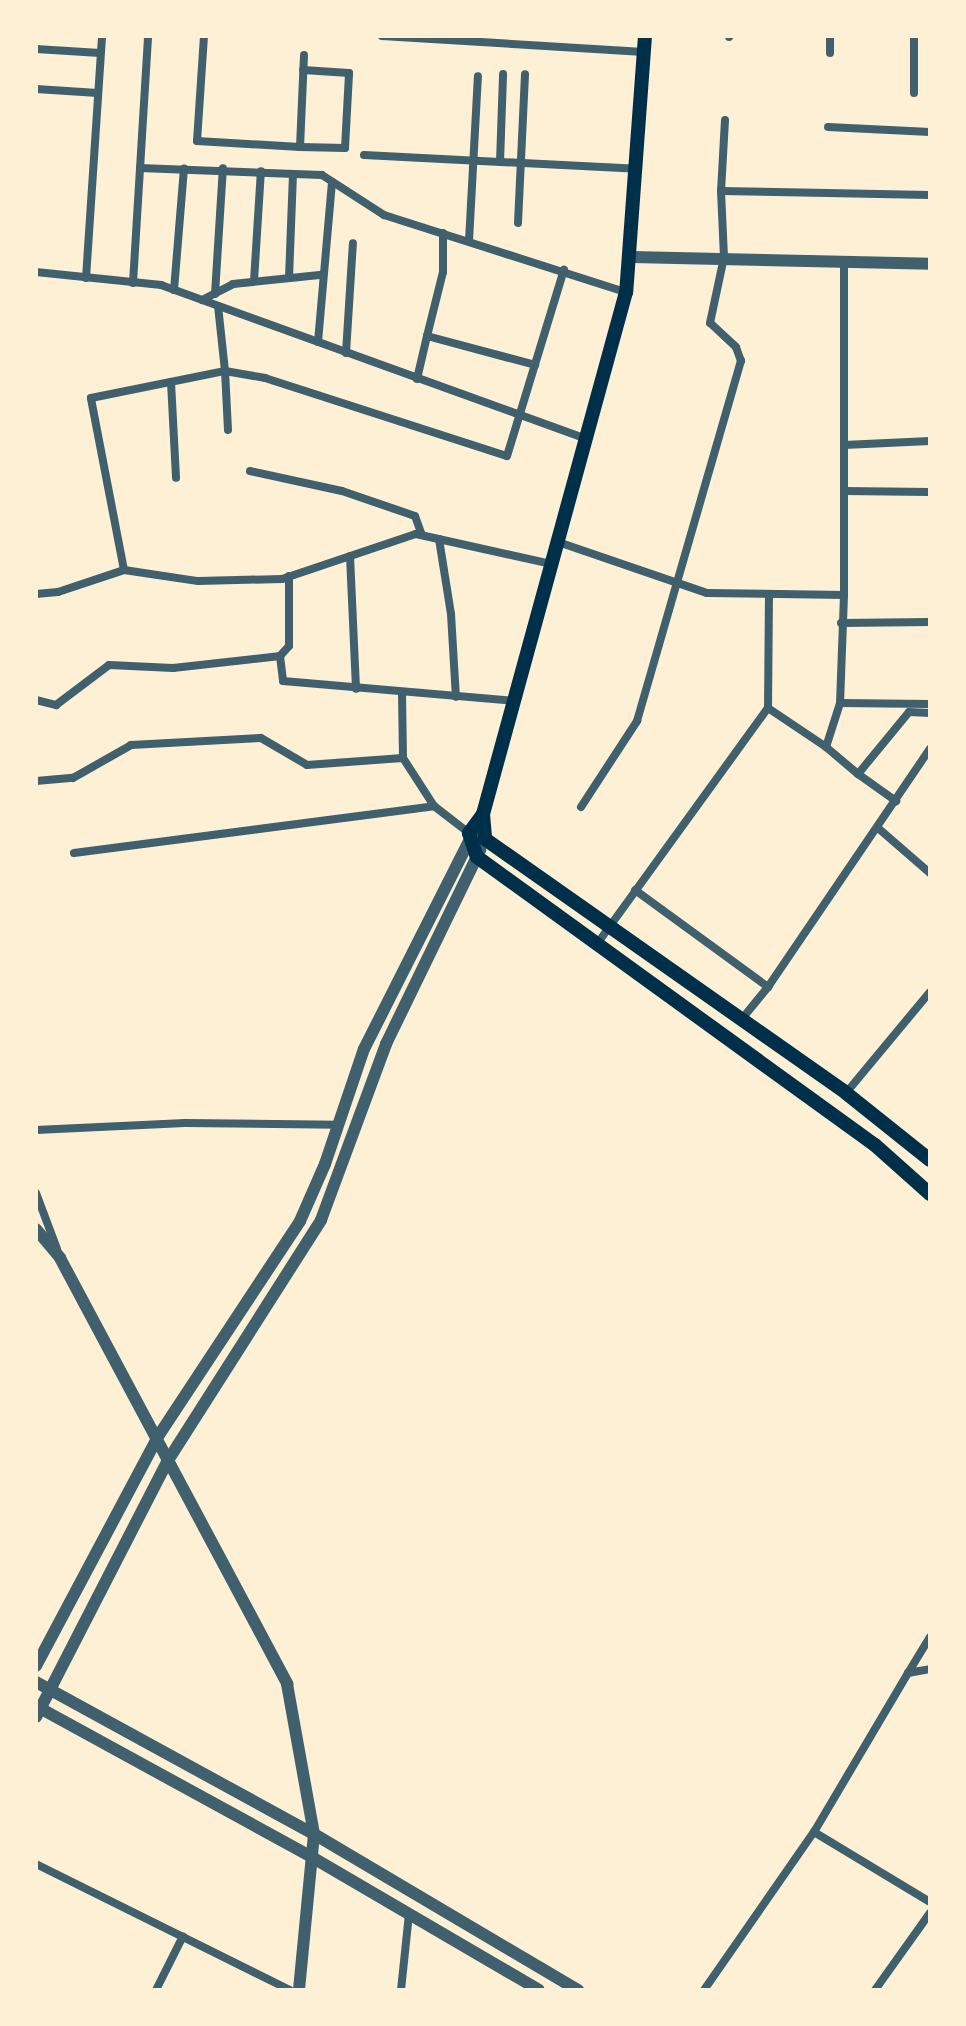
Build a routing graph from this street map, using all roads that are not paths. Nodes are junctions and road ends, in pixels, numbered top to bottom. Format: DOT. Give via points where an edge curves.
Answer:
graph roads {
  1 [pos="102,36"];
  2 [pos="148,36"];
  3 [pos="204,36"];
  4 [pos="382,36"];
  5 [pos="645,36"];
  6 [pos="830,36"];
  7 [pos="914,36"];
  8 [pos="36,49"];
  9 [pos="644,52"];
  10 [pos="100,53"];
  11 [pos="830,53"];
  12 [pos="304,55"];
  13 [pos="303,70"];
  14 [pos="503,74"];
  15 [pos="525,74"];
  16 [pos="478,76"];
  17 [pos="36,89"];
  18 [pos="98,93"];
  19 [pos="914,93"];
  20 [pos="725,120"];
  21 [pos="828,127"];
  22 [pos="930,132"];
  23 [pos="300,147"];
  24 [pos="364,155"];
  25 [pos="474,161"];
  26 [pos="500,162"];
  27 [pos="520,163"];
  28 [pos="140,168"];
  29 [pos="184,168"];
  30 [pos="223,168"];
  31 [pos="638,169"];
  32 [pos="261,171"];
  33 [pos="293,176"];
  34 [pos="332,182"];
  35 [pos="721,191"];
  36 [pos="930,195"];
  37 [pos="518,223"];
  38 [pos="443,233"];
  39 [pos="469,241"];
  40 [pos="353,243"];
  41 [pos="632,257"];
  42 [pos="724,257"];
  43 [pos="844,261"];
  44 [pos="930,264"];
  45 [pos="564,270"];
  46 [pos="36,272"];
  47 [pos="320,275"];
  48 [pos="86,278"];
  49 [pos="289,278"];
  50 [pos="254,281"];
  51 [pos="133,283"];
  52 [pos="174,290"];
  53 [pos="626,292"];
  54 [pos="215,294"];
  55 [pos="202,300"];
  56 [pos="218,306"];
  57 [pos="427,336"];
  58 [pos="318,342"];
  59 [pos="346,353"];
  60 [pos="535,365"];
  61 [pos="225,371"];
  62 [pos="417,379"];
  63 [pos="171,382"];
  64 [pos="520,416"];
  65 [pos="228,430"];
  66 [pos="586,439"];
  67 [pos="930,441"];
  68 [pos="844,445"];
  69 [pos="250,471"];
  70 [pos="176,478"];
  71 [pos="844,491"];
  72 [pos="930,492"];
  73 [pos="422,535"];
  74 [pos="439,539"];
  75 [pos="558,542"];
  76 [pos="350,556"];
  77 [pos="551,564"];
  78 [pos="124,570"];
  79 [pos="289,576"];
  80 [pos="676,584"];
  81 [pos="36,594"];
  82 [pos="769,594"];
  83 [pos="844,595"];
  84 [pos="930,622"];
  85 [pos="841,623"];
  86 [pos="280,656"];
  87 [pos="356,689"];
  88 [pos="402,694"];
  89 [pos="456,697"];
  90 [pos="36,700"];
  91 [pos="514,701"];
  92 [pos="840,703"];
  93 [pos="930,704"];
  94 [pos="768,708"];
  95 [pos="930,713"];
  96 [pos="826,747"];
  97 [pos="930,749"];
  98 [pos="403,758"];
  99 [pos="858,774"];
  100 [pos="36,781"];
  101 [pos="896,801"];
  102 [pos="434,806"];
  103 [pos="581,807"];
  104 [pos="483,814"];
  105 [pos="878,828"];
  106 [pos="469,833"];
  107 [pos="485,839"];
  108 [pos="74,853"];
  109 [pos="477,857"];
  110 [pos="930,873"];
  111 [pos="635,890"];
  112 [pos="608,925"];
  113 [pos="597,944"];
  114 [pos="768,987"];
  115 [pos="930,992"];
  116 [pos="740,1022"];
  117 [pos="846,1093"];
  118 [pos="338,1125"];
  119 [pos="36,1130"];
  120 [pos="930,1160"];
  121 [pos="36,1193"];
  122 [pos="930,1194"];
  123 [pos="36,1229"];
  124 [pos="60,1258"];
  125 [pos="157,1438"];
  126 [pos="167,1462"];
  127 [pos="930,1637"];
  128 [pos="36,1666"];
  129 [pos="930,1669"];
  130 [pos="908,1673"];
  131 [pos="36,1682"];
  132 [pos="50,1690"];
  133 [pos="37,1711"];
  134 [pos="814,1832"];
  135 [pos="314,1834"];
  136 [pos="315,1859"];
  137 [pos="36,1864"];
  138 [pos="930,1902"];
  139 [pos="930,1913"];
  140 [pos="409,1914"];
  141 [pos="183,1936"];
  142 [pos="156,1990"];
  143 [pos="290,1990"];
  144 [pos="299,1990"];
  145 [pos="401,1990"];
  146 [pos="539,1990"];
  147 [pos="578,1990"];
  148 [pos="704,1990"];
  149 [pos="875,1990"];
  1 -- 10 [label="street"];
  2 -- 28 [label="street"];
  3 -- 23 [label="street" via="197,141"];
  4 -- 9 [label="street"];
  5 -- 9 [label="main road"];
  6 -- 11 [label="street"];
  7 -- 19 [label="street"];
  8 -- 10 [label="street"];
  9 -- 31 [label="main road"];
  10 -- 18 [label="street"];
  12 -- 13 [label="street"];
  13 -- 23 [label="street"];
  13 -- 23 [label="street" via="349,73 345,148"];
  14 -- 26 [label="street"];
  15 -- 27 [label="street"];
  16 -- 25 [label="street"];
  17 -- 18 [label="street"];
  18 -- 48 [label="street"];
  20 -- 35 [label="street"];
  21 -- 22 [label="street"];
  24 -- 25 [label="street"];
  25 -- 26 [label="street"];
  25 -- 39 [label="street"];
  26 -- 27 [label="street"];
  27 -- 31 [label="street"];
  27 -- 37 [label="street"];
  28 -- 29 [label="street"];
  28 -- 51 [label="street"];
  29 -- 30 [label="street"];
  29 -- 52 [label="street"];
  30 -- 32 [label="street"];
  30 -- 54 [label="street"];
  31 -- 41 [label="main road"];
  32 -- 33 [label="street"];
  32 -- 50 [label="street"];
  33 -- 34 [label="street" via="322,175"];
  33 -- 49 [label="street"];
  34 -- 38 [label="street" via="384,215"];
  34 -- 47 [label="street"];
  35 -- 36 [label="street"];
  35 -- 42 [label="street"];
  38 -- 39 [label="street"];
  38 -- 57 [label="street" via="443,272"];
  39 -- 45 [label="street"];
  40 -- 59 [label="street"];
  41 -- 42 [label="street"];
  41 -- 53 [label="main road"];
  42 -- 43 [label="street"];
  42 -- 80 [label="street" via="710,323 736,347 741,361"];
  43 -- 44 [label="street"];
  43 -- 68 [label="street"];
  45 -- 53 [label="street"];
  45 -- 60 [label="street"];
  46 -- 48 [label="street"];
  47 -- 49 [label="street"];
  47 -- 58 [label="street"];
  48 -- 51 [label="street"];
  49 -- 50 [label="street"];
  50 -- 54 [label="street"];
  51 -- 52 [label="street"];
  52 -- 55 [label="street"];
  53 -- 66 [label="main road"];
  54 -- 55 [label="street"];
  55 -- 56 [label="street"];
  56 -- 58 [label="street"];
  56 -- 61 [label="street"];
  57 -- 60 [label="street"];
  57 -- 62 [label="street"];
  58 -- 59 [label="street"];
  59 -- 62 [label="street"];
  60 -- 64 [label="street"];
  61 -- 63 [label="street"];
  61 -- 64 [label="street" via="265,378 507,456"];
  61 -- 65 [label="street"];
  62 -- 64 [label="street"];
  63 -- 70 [label="street"];
  63 -- 78 [label="street" via="91,398"];
  64 -- 66 [label="street"];
  66 -- 75 [label="main road"];
  67 -- 68 [label="street"];
  68 -- 71 [label="street"];
  69 -- 73 [label="street" via="342,491 415,516"];
  71 -- 72 [label="street"];
  71 -- 83 [label="street"];
  73 -- 74 [label="street"];
  73 -- 76 [label="street"];
  74 -- 77 [label="street"];
  74 -- 89 [label="street"];
  75 -- 77 [label="main road"];
  75 -- 80 [label="street"];
  76 -- 79 [label="street"];
  76 -- 87 [label="street"];
  77 -- 91 [label="main road"];
  78 -- 79 [label="street" via="198,581"];
  78 -- 81 [label="street"];
  79 -- 86 [label="street" via="289,646"];
  80 -- 82 [label="street" via="707,593"];
  80 -- 103 [label="street" via="637,721"];
  82 -- 83 [label="street"];
  82 -- 94 [label="street"];
  83 -- 85 [label="street"];
  84 -- 85 [label="street"];
  85 -- 92 [label="street"];
  86 -- 87 [label="street" via="283,681"];
  86 -- 90 [label="street" via="173,668 109,665 56,705"];
  87 -- 88 [label="street"];
  88 -- 89 [label="street"];
  88 -- 98 [label="street"];
  89 -- 91 [label="street"];
  91 -- 104 [label="main road"];
  92 -- 93 [label="street"];
  92 -- 96 [label="street"];
  94 -- 96 [label="street"];
  94 -- 111 [label="street"];
  95 -- 99 [label="street" via="909,712"];
  96 -- 99 [label="street"];
  97 -- 101 [label="street"];
  98 -- 100 [label="street" via="307,765 261,738 146,744 131,745 73,778"];
  98 -- 102 [label="street"];
  99 -- 101 [label="street"];
  101 -- 105 [label="street"];
  102 -- 106 [label="street"];
  102 -- 108 [label="street"];
  104 -- 106 [label="main road"];
  104 -- 107 [label="main road"];
  105 -- 110 [label="street"];
  105 -- 114 [label="street"];
  106 -- 107 [label="street"];
  106 -- 109 [label="main road"];
  106 -- 118 [label="street" via="364,1049"];
  107 -- 109 [label="street"];
  107 -- 112 [label="main road"];
  109 -- 113 [label="main road"];
  109 -- 126 [label="street" via="386,1044 321,1220"];
  111 -- 112 [label="street"];
  111 -- 114 [label="street"];
  112 -- 113 [label="street"];
  112 -- 116 [label="main road"];
  113 -- 122 [label="main road" via="875,1145"];
  114 -- 116 [label="street"];
  115 -- 117 [label="street"];
  116 -- 117 [label="main road"];
  117 -- 120 [label="main road"];
  118 -- 119 [label="street" via="185,1123"];
  118 -- 125 [label="street" via="300,1221"];
  121 -- 124 [label="street"];
  123 -- 124 [label="street"];
  124 -- 125 [label="street"];
  125 -- 126 [label="street"];
  125 -- 128 [label="street"];
  126 -- 132 [label="street"];
  126 -- 135 [label="street" via="287,1684"];
  127 -- 130 [label="street"];
  129 -- 130 [label="street"];
  130 -- 134 [label="street"];
  131 -- 132 [label="street"];
  132 -- 133 [label="street"];
  132 -- 135 [label="street"];
  133 -- 136 [label="street"];
  134 -- 138 [label="street"];
  134 -- 148 [label="street"];
  135 -- 136 [label="street"];
  135 -- 147 [label="street"];
  136 -- 140 [label="street"];
  136 -- 144 [label="street"];
  137 -- 141 [label="street"];
  139 -- 149 [label="street"];
  140 -- 145 [label="street"];
  140 -- 146 [label="street"];
  141 -- 142 [label="street"];
  141 -- 143 [label="street"];
}
